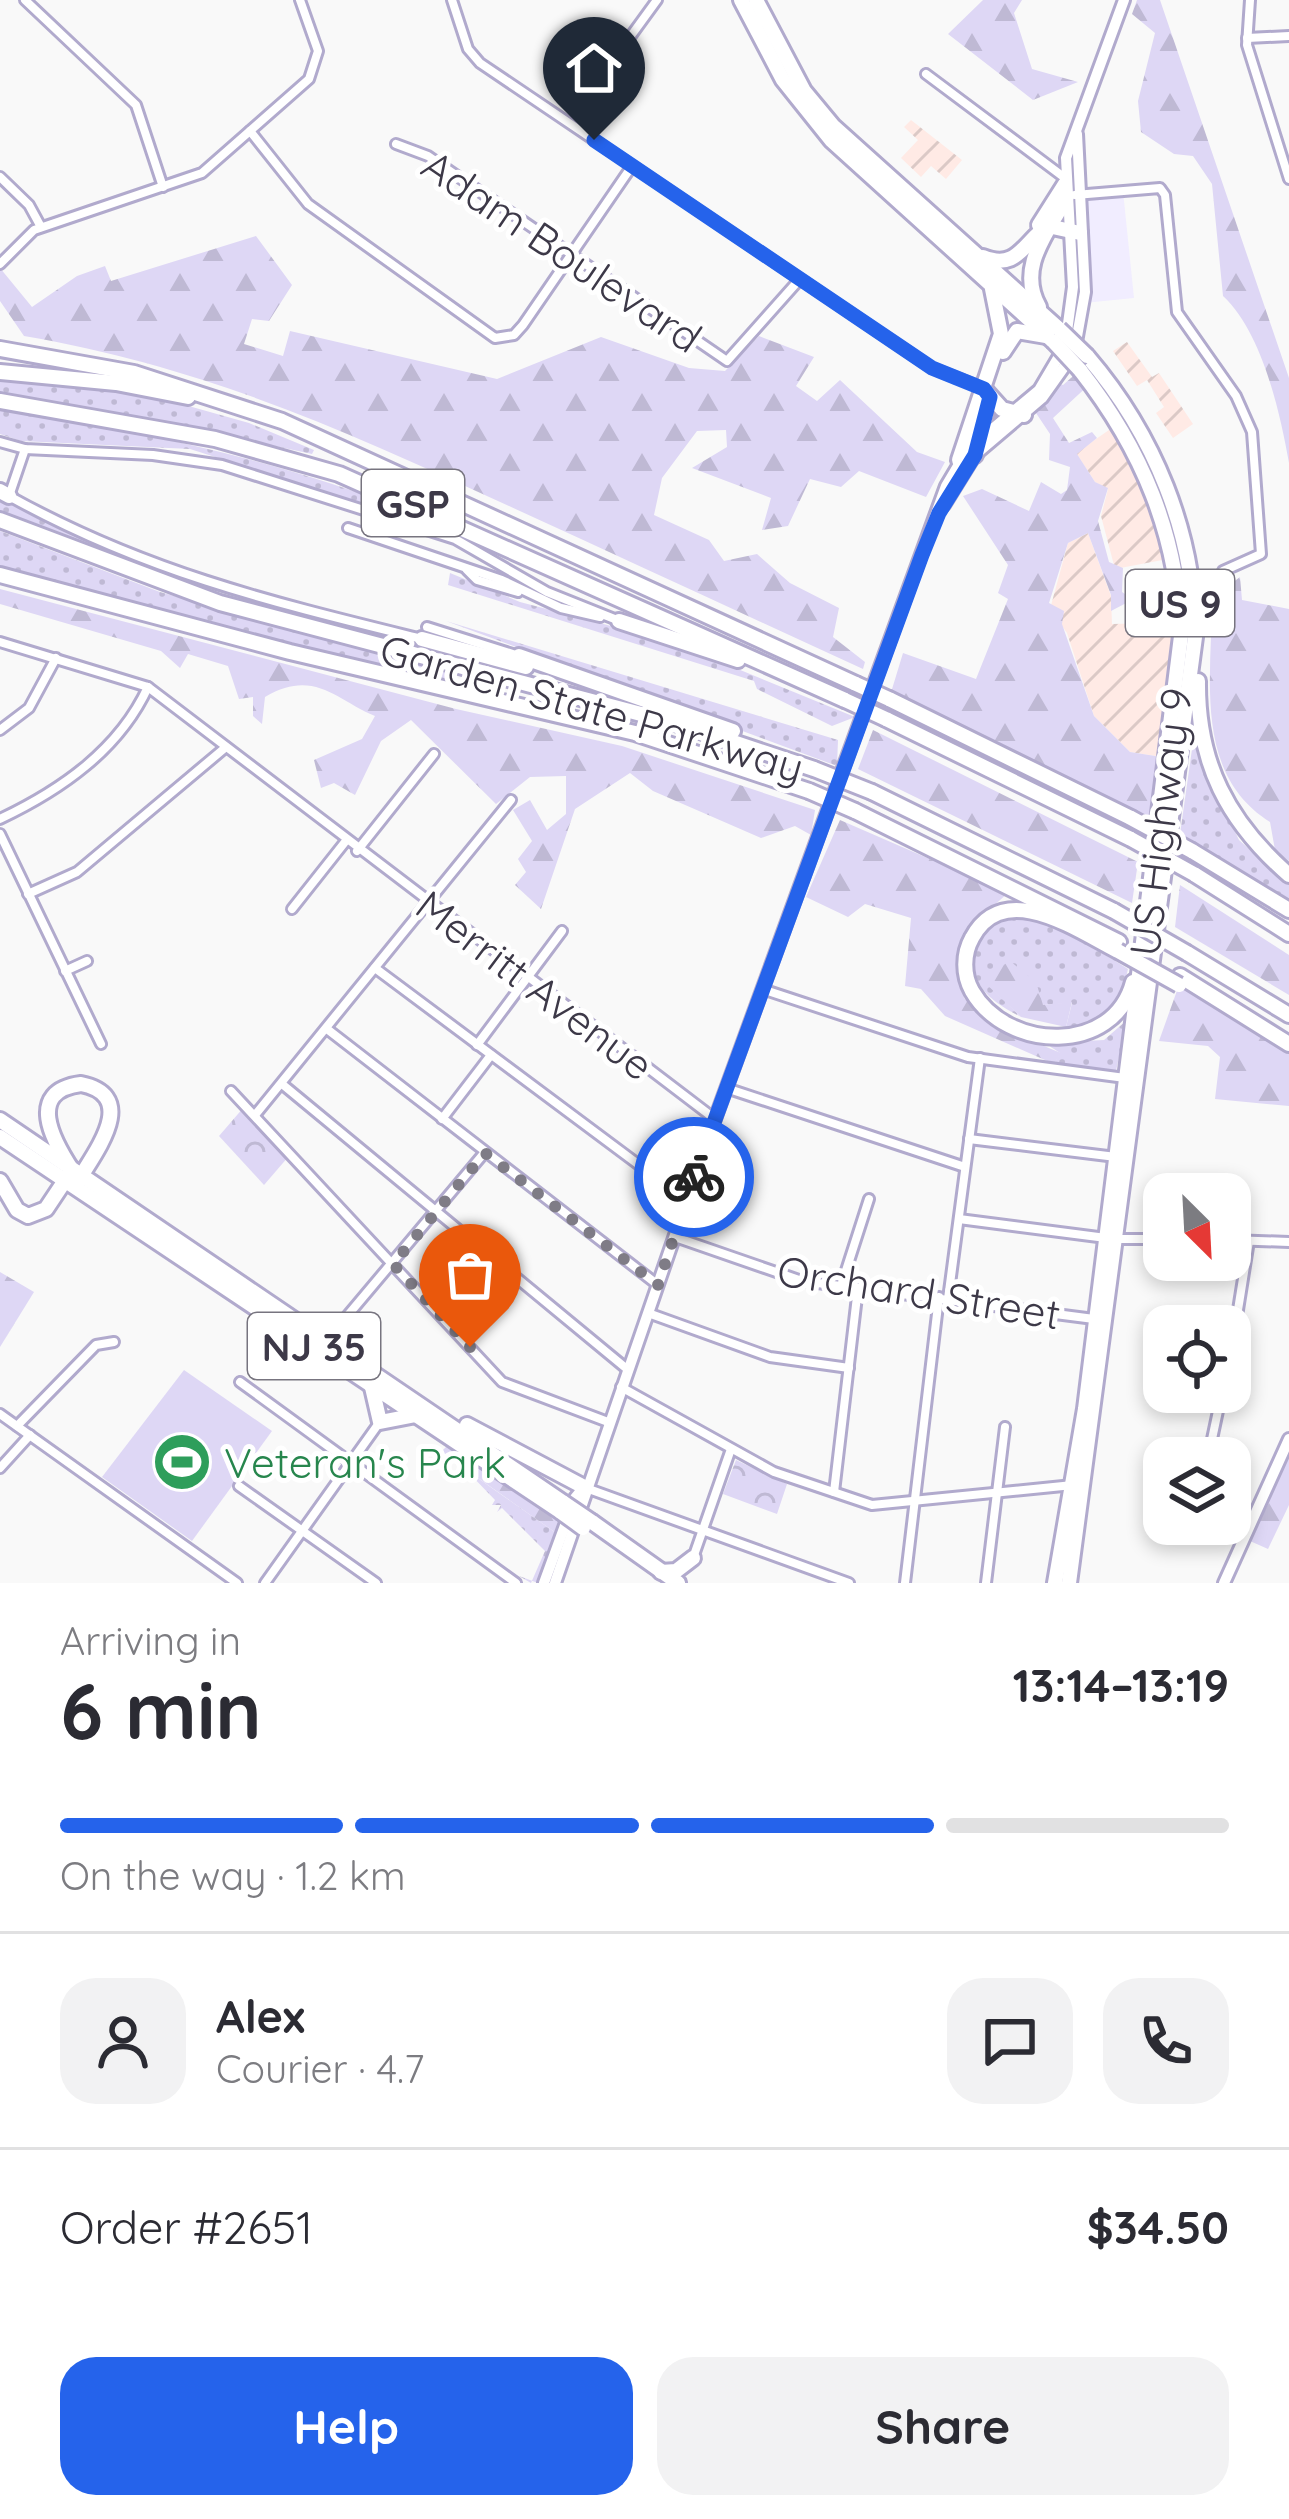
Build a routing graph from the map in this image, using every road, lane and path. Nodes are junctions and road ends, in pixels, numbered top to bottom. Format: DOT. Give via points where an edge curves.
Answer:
graph roads {
  1 [pos="25,0"];
  2 [pos="300,0"];
  3 [pos="452,0"];
  4 [pos="657,0"];
  5 [pos="741,0"];
  6 [pos="756,0"];
  7 [pos="1124,0"];
  8 [pos="1250,0"];
  9 [pos="1289,35"];
  10 [pos="1247,38"];
  11 [pos="609,66"];
  12 [pos="926,74"];
  13 [pos="250,131"];
  14 [pos="1077,134"];
  15 [pos="396,144"];
  16 [pos="632,166"];
  17 [pos="0,176"];
  18 [pos="1289,179"];
  19 [pos="163,187"];
  20 [pos="1069,188"];
  21 [pos="41,227"];
  22 [pos="1041,234"];
  23 [pos="1074,235"];
  24 [pos="974,254"];
  25 [pos="569,257"];
  26 [pos="0,264"];
  27 [pos="799,280"];
  28 [pos="991,284"];
  29 [pos="1044,316"];
  30 [pos="1054,336"];
  31 [pos="0,349"];
  32 [pos="1084,363"];
  33 [pos="0,372"];
  34 [pos="989,390"];
  35 [pos="0,401"];
  36 [pos="1019,412"];
  37 [pos="979,439"];
  38 [pos="0,442"];
  39 [pos="25,449"];
  40 [pos="975,455"];
  41 [pos="369,459"];
  42 [pos="959,460"];
  43 [pos="4,494"];
  44 [pos="939,513"];
  45 [pos="0,520"];
  46 [pos="348,528"];
  47 [pos="1223,571"];
  48 [pos="0,575"];
  49 [pos="619,620"];
  50 [pos="424,633"];
  51 [pos="0,642"];
  52 [pos="1195,646"];
  53 [pos="519,656"];
  54 [pos="56,658"];
  55 [pos="800,680"];
  56 [pos="148,687"];
  57 [pos="607,687"];
  58 [pos="0,730"];
  59 [pos="226,747"];
  60 [pos="434,754"];
  61 [pos="814,769"];
  62 [pos="511,800"];
  63 [pos="0,819"];
  64 [pos="0,834"];
  65 [pos="345,842"];
  66 [pos="357,851"];
  67 [pos="1155,860"];
  68 [pos="1289,874"];
  69 [pos="28,894"];
  70 [pos="424,903"];
  71 [pos="292,909"];
  72 [pos="1289,910"];
  73 [pos="562,932"];
  74 [pos="1289,934"];
  75 [pos="1118,946"];
  76 [pos="87,961"];
  77 [pos="374,968"];
  78 [pos="65,970"];
  79 [pos="526,980"];
  80 [pos="762,989"];
  81 [pos="1289,1015"];
  82 [pos="327,1029"];
  83 [pos="1289,1043"];
  84 [pos="101,1045"];
  85 [pos="477,1045"];
  86 [pos="491,1054"];
  87 [pos="980,1058"];
  88 [pos="1125,1078"];
  89 [pos="282,1084"];
  90 [pos="726,1088"];
  91 [pos="231,1091"];
  92 [pos="256,1115"];
  93 [pos="442,1119"];
  94 [pos="715,1119"];
  95 [pos="0,1120"];
  96 [pos="0,1137"];
  97 [pos="969,1139"];
  98 [pos="485,1153"];
  99 [pos="1116,1157"];
  100 [pos="965,1167"];
  101 [pos="74,1178"];
  102 [pos="0,1181"];
  103 [pos="869,1199"];
  104 [pos="686,1200"];
  105 [pos="437,1211"];
  106 [pos="958,1219"];
  107 [pos="674,1236"];
  108 [pos="1113,1238"];
  109 [pos="1143,1239"];
  110 [pos="1251,1240"];
  111 [pos="1289,1242"];
  112 [pos="393,1264"];
  113 [pos="658,1285"];
  114 [pos="841,1286"];
  115 [pos="858,1288"];
  116 [pos="944,1298"];
  117 [pos="648,1312"];
  118 [pos="1097,1319"];
  119 [pos="326,1340"];
  120 [pos="113,1342"];
  121 [pos="850,1368"];
  122 [pos="627,1369"];
  123 [pos="240,1382"];
  124 [pos="370,1382"];
  125 [pos="621,1387"];
  126 [pos="415,1397"];
  127 [pos="0,1414"];
  128 [pos="421,1416"];
  129 [pos="380,1422"];
  130 [pos="608,1422"];
  131 [pos="17,1426"];
  132 [pos="1004,1427"];
  133 [pos="30,1435"];
  134 [pos="1289,1439"];
  135 [pos="731,1449"];
  136 [pos="350,1466"];
  137 [pos="0,1468"];
  138 [pos="1074,1485"];
  139 [pos="239,1486"];
  140 [pos="584,1487"];
  141 [pos="835,1492"];
  142 [pos="996,1494"];
  143 [pos="914,1504"];
  144 [pos="563,1507"];
  145 [pos="1251,1517"];
  146 [pos="704,1529"];
  147 [pos="302,1531"];
  148 [pos="1239,1545"];
  149 [pos="562,1550"];
  150 [pos="693,1558"];
  151 [pos="661,1577"];
  152 [pos="237,1583"];
  153 [pos="265,1583"];
  154 [pos="376,1583"];
  155 [pos="516,1583"];
  156 [pos="544,1583"];
  157 [pos="555,1583"];
  158 [pos="678,1583"];
  159 [pos="694,1583"];
  160 [pos="849,1583"];
  161 [pos="905,1583"];
  162 [pos="986,1583"];
  163 [pos="1054,1583"];
  164 [pos="1066,1583"];
  165 [pos="1224,1583"];
  1 -- 19 [label="street" via="136,105"];
  2 -- 13 [label="street" via="316,37 315,67"];
  3 -- 16 [label="street" via="480,63"];
  4 -- 11 [label="street"];
  5 -- 28 [label="highway, US Highway 9 / US 9" via="783,80 831,140"];
  6 -- 24 [label="highway, US Highway 9 / US 9" via="815,105"];
  7 -- 14 [label="street"];
  8 -- 10 [label="street"];
  9 -- 10 [label="street"];
  10 -- 18 [label="street"];
  12 -- 20 [label="street"];
  13 -- 19 [label="street" via="202,173"];
  13 -- 25 [label="street" via="308,204 495,338 520,328"];
  14 -- 20 [label="street"];
  14 -- 20 [label="street"];
  15 -- 25 [label="street, Adam Boulevard" via="428,156"];
  16 -- 25 [label="street"];
  16 -- 27 [label="street"];
  17 -- 21 [label="street"];
  19 -- 21 [label="street"];
  20 -- 22 [label="highway"];
  20 -- 23 [label="street"];
  20 -- 47 [label="street" via="1160,188 1165,195 1177,312 1237,396 1255,448 1262,554"];
  21 -- 26 [label="street"];
  22 -- 23 [label="highway"];
  22 -- 24 [label="highway" via="1004,263"];
  22 -- 29 [label="highway" via="1030,283"];
  23 -- 36 [label="street" via="1071,326 1048,377"];
  24 -- 29 [label="highway, US Highway 9 / US 9"];
  25 -- 27 [label="street, Adam Boulevard" via="727,362"];
  27 -- 34 [label="street" via="932,368"];
  28 -- 30 [label="highway, US Highway 9 / US 9"];
  28 -- 34 [label="highway" via="1002,331"];
  29 -- 30 [label="highway, US Highway 9 / US 9"];
  30 -- 32 [label="highway, US Highway 9 / US 9, bridge"];
  30 -- 34 [label="highway" via="1011,335"];
  31 -- 41 [label="highway, GSP" via="183,387"];
  32 -- 52 [label="highway, US Highway 9 / US 9" via="1127,408 1170,496 1192,583"];
  32 -- 67 [label="highway, US Highway 9 / US 9" via="1145,472 1178,584 1180,663"];
  33 -- 41 [label="highway" via="184,396"];
  34 -- 36 [label="highway"];
  34 -- 37 [label="highway"];
  34 -- 42 [label="highway"];
  35 -- 55 [label="highway, Garden State Parkway / GSP" via="214,439 339,474"];
  36 -- 37 [label="street"];
  36 -- 40 [label="street"];
  37 -- 40 [label="highway"];
  37 -- 42 [label="street"];
  38 -- 39 [label="street"];
  39 -- 43 [label="street"];
  39 -- 49 [label="street" via="222,465 455,539 547,592"];
  40 -- 44 [label="street"];
  41 -- 72 [label="highway, GSP, bridge" via="889,699 1131,818"];
  42 -- 44 [label="street"];
  43 -- 50 [label="street" via="147,564"];
  44 -- 80 [label="street"];
  45 -- 61 [label="highway, Garden State Parkway" via="220,603 679,724"];
  46 -- 49 [label="street" via="465,567 477,580"];
  48 -- 75 [label="highway, Garden State Parkway, bridge" via="635,733 855,811"];
  49 -- 55 [label="highway"];
  50 -- 53 [label="street"];
  50 -- 57 [label="highway"];
  51 -- 54 [label="street"];
  52 -- 68 [label="highway" via="1201,735 1216,786 1244,830"];
  52 -- 108 [label="highway, US Highway 9 / US 9"];
  53 -- 57 [label="highway"];
  54 -- 56 [label="street"];
  54 -- 58 [label="street" via="28,708"];
  55 -- 74 [label="highway, Garden State Parkway / GSP, bridge" via="1131,839"];
  56 -- 59 [label="street"];
  56 -- 63 [label="street" via="132,721 67,784"];
  57 -- 61 [label="highway" via="765,743"];
  59 -- 65 [label="street"];
  59 -- 69 [label="street" via="77,872"];
  60 -- 66 [label="street"];
  61 -- 81 [label="highway, Garden State Parkway, bridge" via="1114,911"];
  62 -- 70 [label="street"];
  64 -- 69 [label="street"];
  65 -- 66 [label="street, Merritt Avenue"];
  65 -- 71 [label="street"];
  66 -- 70 [label="street, Merritt Avenue"];
  67 -- 75 [label="highway" via="1131,990 1103,1028 1071,1037 1024,1028 981,1003 966,973 977,928 1012,909"];
  67 -- 88 [label="highway, US Highway 9 / US 9"];
  69 -- 78 [label="street"];
  70 -- 77 [label="street"];
  70 -- 79 [label="street, Merritt Avenue"];
  73 -- 79 [label="street"];
  75 -- 83 [label="highway, bridge"];
  76 -- 78 [label="street"];
  77 -- 82 [label="street"];
  77 -- 85 [label="street"];
  78 -- 84 [label="street"];
  79 -- 85 [label="street"];
  79 -- 94 [label="street, Merritt Avenue"];
  80 -- 87 [label="street"];
  80 -- 90 [label="street"];
  82 -- 89 [label="street"];
  82 -- 93 [label="street"];
  85 -- 86 [label="street"];
  86 -- 93 [label="street"];
  86 -- 104 [label="street"];
  87 -- 88 [label="street"];
  87 -- 97 [label="street"];
  88 -- 99 [label="highway, US Highway 9 / US 9"];
  89 -- 92 [label="street"];
  89 -- 105 [label="street"];
  90 -- 94 [label="street"];
  90 -- 100 [label="street"];
  91 -- 92 [label="street"];
  92 -- 112 [label="street"];
  93 -- 98 [label="street"];
  94 -- 104 [label="street"];
  95 -- 101 [label="highway, NJ 35"];
  96 -- 101 [label="highway, NJ 35"];
  97 -- 99 [label="street"];
  97 -- 100 [label="street"];
  98 -- 105 [label="street"];
  98 -- 113 [label="street"];
  99 -- 108 [label="highway, US Highway 9 / US 9"];
  100 -- 106 [label="street"];
  101 -- 101 [label="highway" via="47,1131 47,1108 63,1089 88,1085 105,1097 111,1122"];
  101 -- 102 [label="highway" via="46,1209 28,1216"];
  101 -- 119 [label="highway, NJ 35"];
  101 -- 124 [label="highway, NJ 35"];
  103 -- 114 [label="street"];
  104 -- 107 [label="street"];
  105 -- 112 [label="street"];
  105 -- 122 [label="street"];
  106 -- 108 [label="street"];
  106 -- 116 [label="street"];
  107 -- 113 [label="street"];
  107 -- 114 [label="street, Orchard Street" via="784,1276"];
  108 -- 109 [label="street"];
  108 -- 118 [label="highway, US Highway 9 / US 9"];
  108 -- 164 [label="highway, US Highway 9 / US 9"];
  110 -- 111 [label="street"];
  112 -- 119 [label="street"];
  112 -- 130 [label="street" via="502,1382"];
  113 -- 117 [label="street"];
  114 -- 115 [label="street, Orchard Street"];
  115 -- 116 [label="street, Orchard Street"];
  115 -- 121 [label="street"];
  116 -- 118 [label="street, Orchard Street"];
  116 -- 143 [label="street"];
  117 -- 121 [label="street" via="770,1357"];
  117 -- 122 [label="street"];
  118 -- 138 [label="highway, US Highway 9 / US 9"];
  119 -- 126 [label="highway, NJ 35"];
  120 -- 131 [label="street" via="96,1345"];
  121 -- 141 [label="street"];
  122 -- 125 [label="street"];
  123 -- 136 [label="street"];
  124 -- 128 [label="highway, NJ 35"];
  124 -- 129 [label="highway"];
  125 -- 130 [label="street"];
  125 -- 135 [label="street"];
  126 -- 140 [label="highway"];
  126 -- 144 [label="highway, NJ 35"];
  127 -- 131 [label="street"];
  128 -- 129 [label="highway"];
  128 -- 144 [label="highway, NJ 35"];
  129 -- 136 [label="street"];
  130 -- 140 [label="street"];
  131 -- 133 [label="street"];
  132 -- 142 [label="street"];
  133 -- 137 [label="street"];
  133 -- 152 [label="street"];
  134 -- 145 [label="street"];
  135 -- 141 [label="street"];
  135 -- 146 [label="street"];
  136 -- 147 [label="street"];
  136 -- 155 [label="street"];
  138 -- 142 [label="street"];
  138 -- 163 [label="highway, US Highway 9 / US 9"];
  139 -- 147 [label="street"];
  140 -- 146 [label="street"];
  140 -- 149 [label="street"];
  141 -- 143 [label="street" via="872,1505"];
  142 -- 143 [label="street"];
  142 -- 162 [label="street"];
  143 -- 161 [label="street"];
  144 -- 151 [label="highway, NJ 35, bridge"];
  146 -- 150 [label="street"];
  146 -- 160 [label="street"];
  147 -- 153 [label="street"];
  147 -- 154 [label="street"];
  148 -- 165 [label="street"];
  149 -- 156 [label="street"];
  149 -- 157 [label="street"];
  150 -- 151 [label="highway"];
  150 -- 159 [label="highway"];
  151 -- 158 [label="highway, NJ 35"];
}
